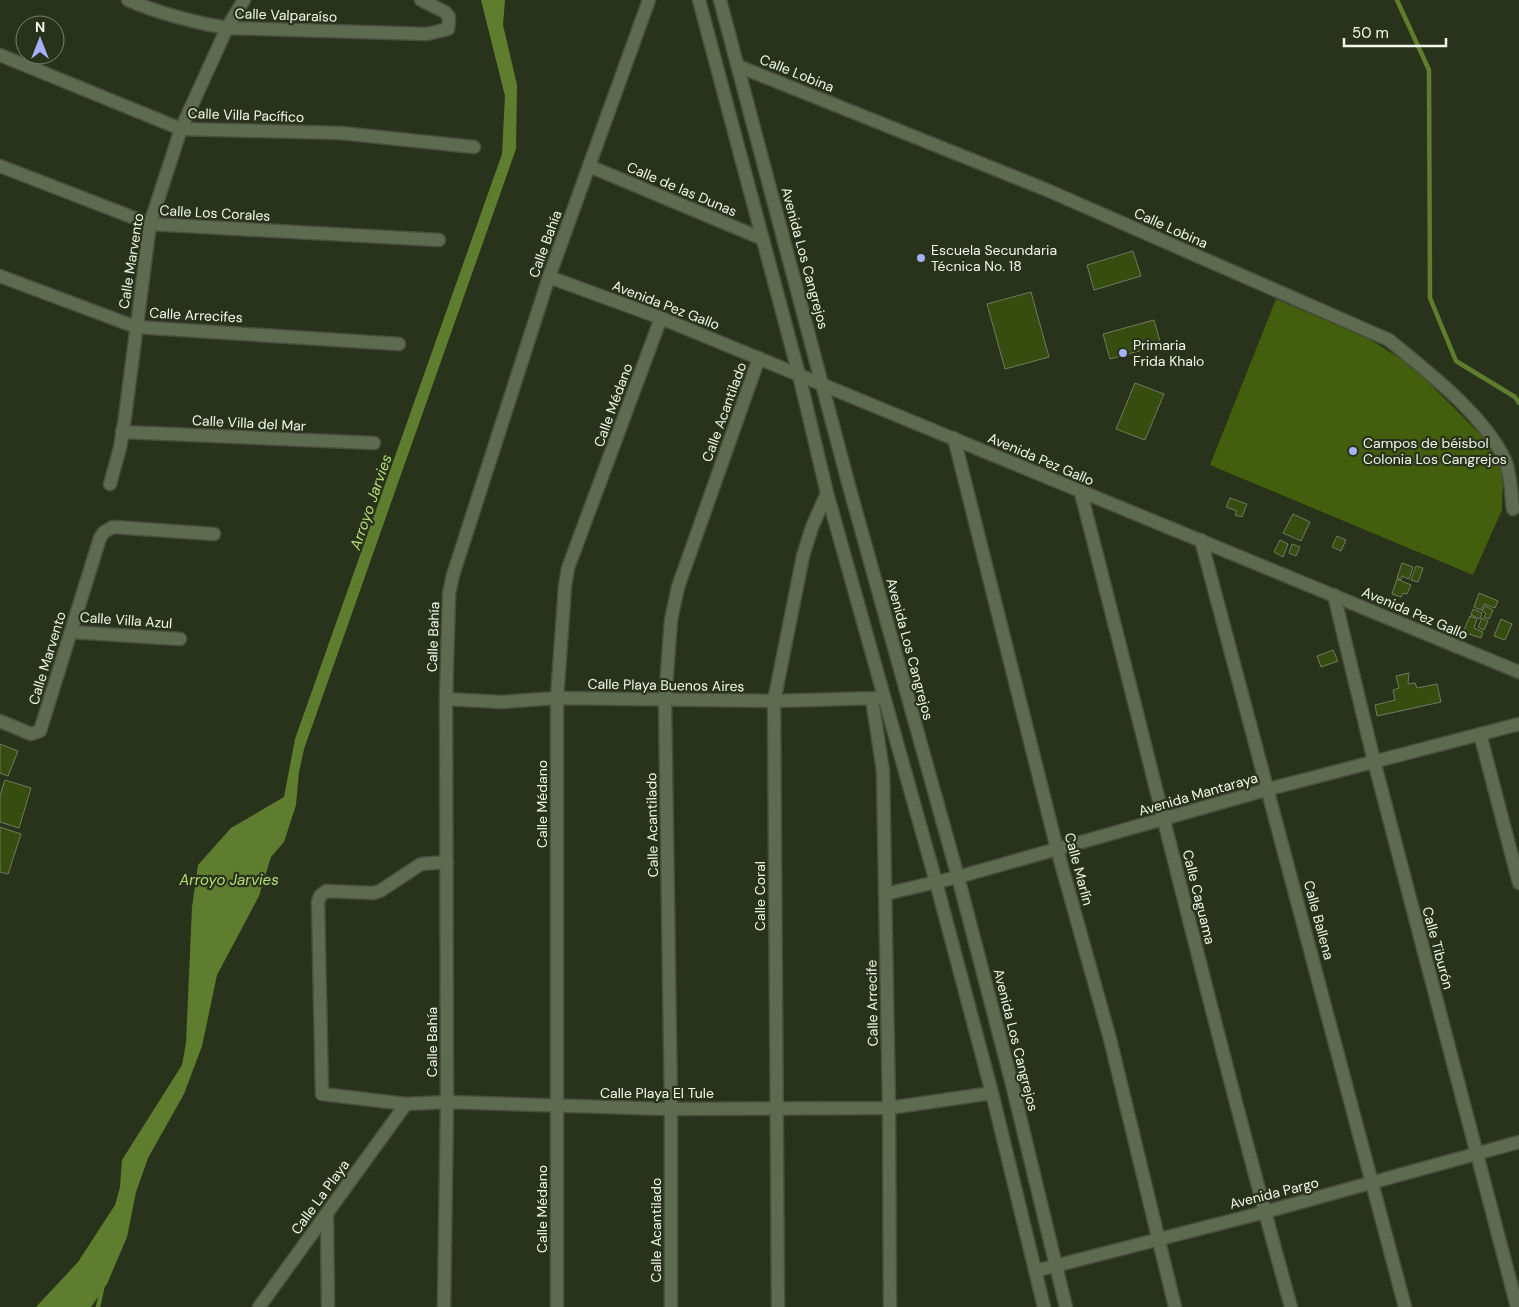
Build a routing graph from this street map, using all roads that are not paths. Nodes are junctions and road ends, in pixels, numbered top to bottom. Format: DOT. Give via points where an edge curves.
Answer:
graph roads {
  1 [pos="128,0"];
  2 [pos="244,0"];
  3 [pos="421,0"];
  4 [pos="649,0"];
  5 [pos="699,0"];
  6 [pos="720,0"];
  7 [pos="227,28"];
  8 [pos="0,55"];
  9 [pos="738,66"];
  10 [pos="181,129"];
  11 [pos="474,147"];
  12 [pos="0,166"];
  13 [pos="589,166"];
  14 [pos="150,224"];
  15 [pos="763,239"];
  16 [pos="439,240"];
  17 [pos="0,276"];
  18 [pos="549,277"];
  19 [pos="661,318"];
  20 [pos="136,327"];
  21 [pos="399,344"];
  22 [pos="759,358"];
  23 [pos="799,375"];
  24 [pos="823,385"];
  25 [pos="122,432"];
  26 [pos="954,438"];
  27 [pos="374,443"];
  28 [pos="110,484"];
  29 [pos="827,493"];
  30 [pos="1081,493"];
  31 [pos="1513,509"];
  32 [pos="214,534"];
  33 [pos="1201,540"];
  34 [pos="1334,595"];
  35 [pos="71,632"];
  36 [pos="180,639"];
  37 [pos="1519,672"];
  38 [pos="885,697"];
  39 [pos="557,698"];
  40 [pos="446,699"];
  41 [pos="872,699"];
  42 [pos="665,700"];
  43 [pos="774,701"];
  44 [pos="0,722"];
  45 [pos="1519,724"];
  46 [pos="1480,734"];
  47 [pos="1374,761"];
  48 [pos="1269,789"];
  49 [pos="1165,819"];
  50 [pos="1057,849"];
  51 [pos="447,862"];
  52 [pos="958,877"];
  53 [pos="936,882"];
  54 [pos="1519,883"];
  55 [pos="885,894"];
  56 [pos="992,1093"];
  57 [pos="447,1102"];
  58 [pos="406,1104"];
  59 [pos="556,1106"];
  60 [pos="776,1108"];
  61 [pos="889,1108"];
  62 [pos="672,1109"];
  63 [pos="1519,1142"];
  64 [pos="1476,1153"];
  65 [pos="1372,1183"];
  66 [pos="1265,1212"];
  67 [pos="327,1214"];
  68 [pos="1159,1238"];
  69 [pos="1056,1265"];
  70 [pos="1035,1271"];
  71 [pos="259,1307"];
  72 [pos="328,1307"];
  73 [pos="444,1307"];
  74 [pos="557,1307"];
  75 [pos="671,1307"];
  76 [pos="778,1307"];
  77 [pos="890,1307"];
  78 [pos="1044,1307"];
  79 [pos="1066,1307"];
  80 [pos="1175,1307"];
  81 [pos="1291,1307"];
  82 [pos="1405,1307"];
  83 [pos="1517,1307"];
  1 -- 7 [label="street, Calle Valparaíso" via="195,23"];
  2 -- 7 [label="street, Calle Marvento"];
  3 -- 7 [label="street, Calle Valparaíso" via="445,12 449,17 448,29 427,34"];
  4 -- 13 [label="street, Calle Bahía"];
  5 -- 15 [label="street"];
  6 -- 9 [label="street, Avenida Los Cangrejos"];
  7 -- 10 [label="street, Calle Marvento"];
  8 -- 10 [label="street, Calle Villa Pacífico"];
  9 -- 24 [label="street, Avenida Los Cangrejos"];
  9 -- 31 [label="street, Calle Lobina" via="1047,190 1389,340 1432,376 1490,434 1506,462"];
  10 -- 11 [label="street, Calle Villa Pacífico" via="341,133"];
  10 -- 14 [label="street, Calle Marvento"];
  12 -- 14 [label="street, Calle Los Corales"];
  13 -- 15 [label="street, Calle de las Dunas"];
  13 -- 18 [label="street, Calle Bahía"];
  14 -- 16 [label="street, Calle Los Corales"];
  14 -- 20 [label="street, Calle Marvento"];
  15 -- 23 [label="street"];
  17 -- 20 [label="street, Calle Arrecifes"];
  18 -- 19 [label="street, Avenida Pez Gallo"];
  18 -- 40 [label="street, Calle Bahía" via="453,575 449,594"];
  19 -- 22 [label="street, Avenida Pez Gallo"];
  19 -- 39 [label="street, Calle Médano" via="568,568"];
  20 -- 21 [label="street, Calle Arrecifes"];
  20 -- 25 [label="street, Calle Marvento"];
  22 -- 23 [label="street, Avenida Pez Gallo"];
  22 -- 42 [label="street, Calle Acantilado" via="673,603"];
  23 -- 24 [label="street, Avenida Pez Gallo"];
  23 -- 29 [label="street"];
  24 -- 26 [label="street, Avenida Pez Gallo"];
  24 -- 52 [label="street, Avenida Los Cangrejos"];
  25 -- 27 [label="street, Calle Villa del Mar"];
  25 -- 28 [label="street, Calle Marvento"];
  26 -- 30 [label="street, Avenida Pez Gallo"];
  26 -- 50 [label="street, Calle Marlín"];
  29 -- 38 [label="street"];
  29 -- 43 [label="street, Calle Coral" via="803,556"];
  30 -- 33 [label="street, Avenida Pez Gallo"];
  30 -- 49 [label="street, Calle Caguama"];
  32 -- 35 [label="street, Calle Marvento" via="108,529 100,538"];
  33 -- 34 [label="street, Avenida Pez Gallo"];
  33 -- 48 [label="street, Calle Ballena"];
  34 -- 37 [label="street, Avenida Pez Gallo"];
  34 -- 47 [label="street, Calle Tiburón"];
  35 -- 36 [label="street, Calle Villa Azul"];
  35 -- 44 [label="street, Calle Marvento" via="40,731 31,734"];
  38 -- 41 [label="street, Calle Playa Buenos Aires"];
  38 -- 53 [label="street"];
  39 -- 40 [label="street, Calle Playa Buenos Aires" via="502,702"];
  39 -- 42 [label="street, Calle Playa Buenos Aires"];
  39 -- 59 [label="street, Calle Médano"];
  40 -- 51 [label="street, Calle Bahía"];
  41 -- 43 [label="street, Calle Playa Buenos Aires"];
  41 -- 55 [label="street, Calle Arrecife" via="883,771"];
  42 -- 43 [label="street, Calle Playa Buenos Aires"];
  42 -- 62 [label="street, Calle Acantilado"];
  43 -- 60 [label="street, Calle Coral"];
  45 -- 46 [label="street, Avenida Mantaraya"];
  46 -- 47 [label="street, Avenida Mantaraya"];
  46 -- 54 [label="street"];
  47 -- 48 [label="street, Avenida Mantaraya"];
  47 -- 64 [label="street, Calle Tiburón"];
  48 -- 49 [label="street, Avenida Mantaraya"];
  48 -- 65 [label="street, Calle Ballena"];
  49 -- 50 [label="street, Avenida Mantaraya"];
  49 -- 66 [label="street, Calle Caguama"];
  50 -- 52 [label="street, Avenida Mantaraya"];
  50 -- 68 [label="street, Calle Marlín" via="1110,1039"];
  51 -- 57 [label="street, Calle Bahía"];
  51 -- 58 [label="street, Calle Playa El Tule" via="420,864 380,892 326,892 318,902 322,1094"];
  52 -- 53 [label="street, Avenida Mantaraya"];
  52 -- 69 [label="street, Avenida Los Cangrejos"];
  53 -- 55 [label="street, Avenida Mantaraya"];
  53 -- 56 [label="street"];
  55 -- 61 [label="street, Calle Arrecife"];
  56 -- 61 [label="street, Calle Playa El Tule"];
  56 -- 70 [label="street"];
  57 -- 58 [label="street, Calle Playa El Tule"];
  57 -- 59 [label="street, Calle Playa El Tule"];
  57 -- 73 [label="street, Calle Bahía"];
  58 -- 67 [label="street, Calle La Playa"];
  59 -- 62 [label="street, Calle Playa El Tule"];
  59 -- 74 [label="street, Calle Médano"];
  60 -- 61 [label="street, Calle Playa El Tule"];
  60 -- 62 [label="street, Calle Playa El Tule"];
  60 -- 76 [label="street, Calle Coral"];
  61 -- 77 [label="street, Calle Arrecife"];
  62 -- 75 [label="street, Calle Acantilado"];
  63 -- 64 [label="street, Avenida Pargo"];
  64 -- 65 [label="street, Avenida Pargo"];
  64 -- 83 [label="street, Calle Tiburón"];
  65 -- 66 [label="street, Avenida Pargo"];
  65 -- 82 [label="street, Calle Ballena"];
  66 -- 68 [label="street, Avenida Pargo"];
  66 -- 81 [label="street, Calle Caguama"];
  67 -- 71 [label="street, Calle La Playa"];
  67 -- 72 [label="street"];
  68 -- 69 [label="street, Avenida Pargo"];
  68 -- 80 [label="street, Calle Marlín"];
  69 -- 70 [label="street, Avenida Pargo"];
  69 -- 79 [label="street, Avenida Los Cangrejos"];
  70 -- 78 [label="street"];
}
